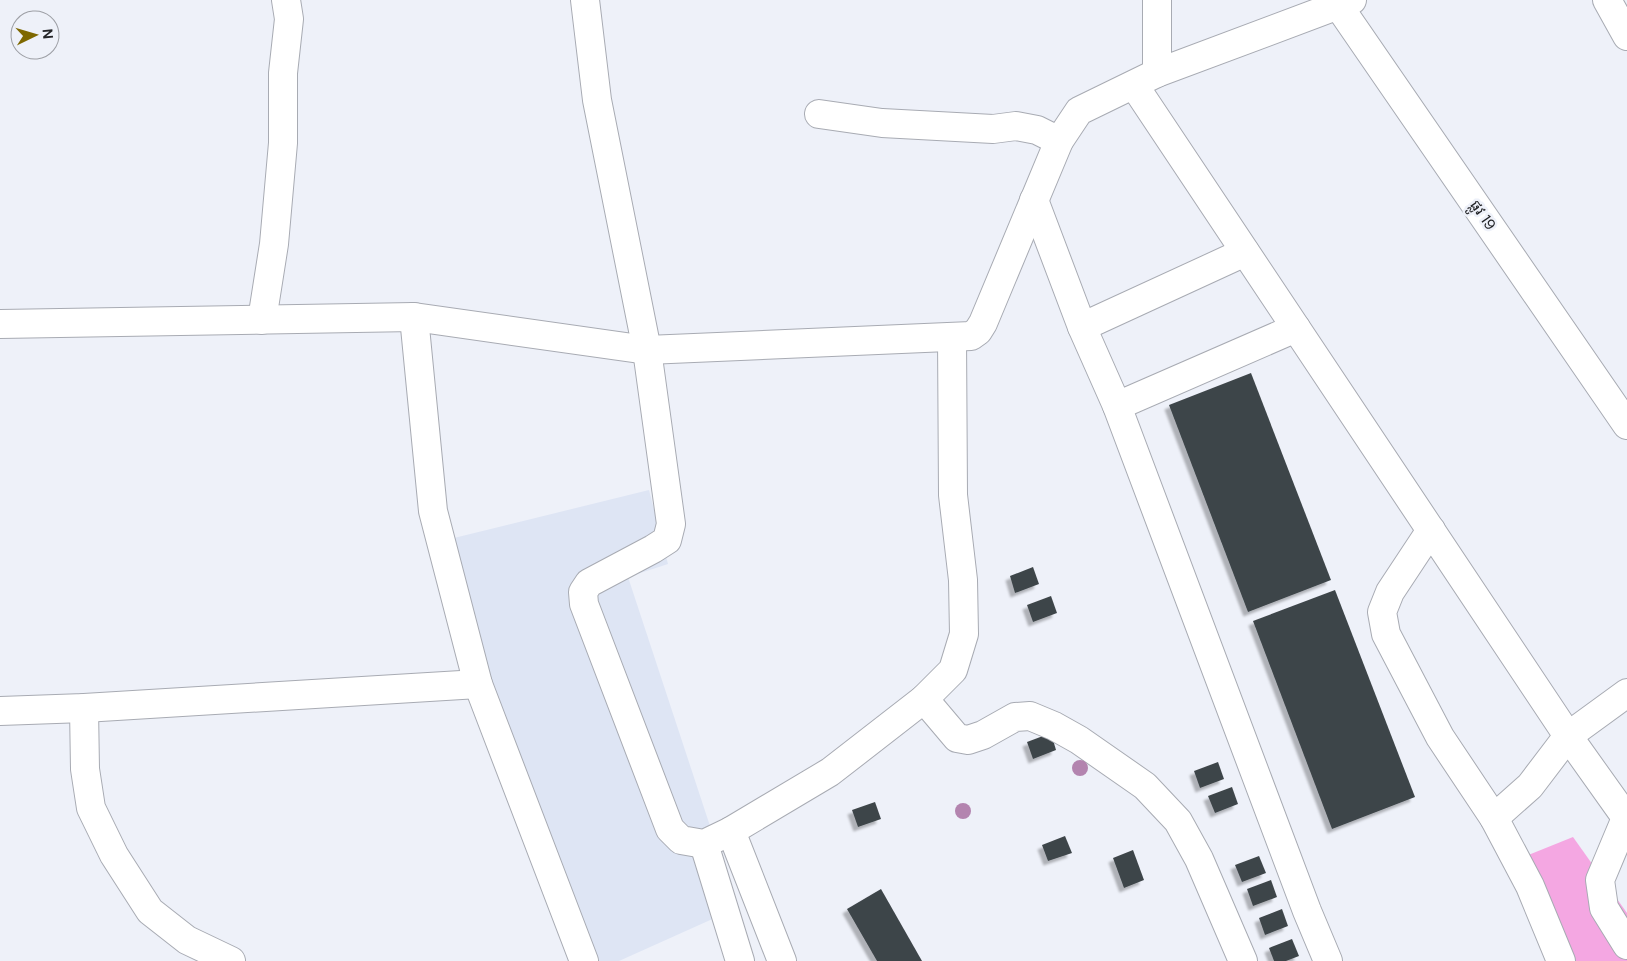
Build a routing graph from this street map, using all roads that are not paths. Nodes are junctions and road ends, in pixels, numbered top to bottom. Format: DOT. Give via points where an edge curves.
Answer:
graph roads {
  1 [pos="286,0"];
  2 [pos="585,0"];
  3 [pos="1157,0"];
  4 [pos="1607,0"];
  5 [pos="1345,3"];
  6 [pos="1627,36"];
  7 [pos="1146,79"];
  8 [pos="819,114"];
  9 [pos="1059,140"];
  10 [pos="1034,200"];
  11 [pos="1245,252"];
  12 [pos="414,317"];
  13 [pos="262,320"];
  14 [pos="0,324"];
  15 [pos="1082,327"];
  16 [pos="1296,328"];
  17 [pos="952,337"];
  18 [pos="647,350"];
  19 [pos="1118,406"];
  20 [pos="1627,425"];
  21 [pos="1431,530"];
  22 [pos="478,684"];
  23 [pos="1627,693"];
  24 [pos="924,699"];
  25 [pos="84,708"];
  26 [pos="0,711"];
  27 [pos="1568,736"];
  28 [pos="1494,818"];
  29 [pos="1627,819"];
  30 [pos="731,831"];
  31 [pos="704,844"];
  32 [pos="1627,945"];
  33 [pos="231,961"];
  34 [pos="584,961"];
  35 [pos="740,961"];
  36 [pos="782,961"];
  37 [pos="1243,961"];
  38 [pos="1328,961"];
  39 [pos="1561,961"];
  1 -- 13 [label="street" via="283,142 274,244"];
  2 -- 18 [label="street" via="597,100"];
  3 -- 7 [label="street"];
  4 -- 6 [label="street"];
  5 -- 7 [label="street"];
  5 -- 20 [label="street, ផ្លូវ 19"];
  7 -- 9 [label="street" via="1079,111"];
  7 -- 11 [label="street"];
  8 -- 9 [label="street" via="882,123 992,130 1016,126"];
  9 -- 10 [label="street"];
  10 -- 15 [label="street"];
  10 -- 17 [label="street" via="983,323 970,336"];
  11 -- 15 [label="street"];
  11 -- 16 [label="street"];
  12 -- 13 [label="street"];
  12 -- 18 [label="street"];
  12 -- 22 [label="street" via="433,512"];
  13 -- 14 [label="street"];
  15 -- 19 [label="street"];
  16 -- 19 [label="street"];
  16 -- 21 [label="street"];
  17 -- 18 [label="street"];
  17 -- 24 [label="street" via="953,495 963,580 964,634 953,670"];
  18 -- 31 [label="street" via="671,524 666,540 653,550 589,583 583,592 584,604 670,829 681,840"];
  19 -- 38 [label="street"];
  21 -- 27 [label="street"];
  21 -- 28 [label="street" via="1390,592 1382,612 1386,634 1440,737"];
  22 -- 25 [label="street"];
  22 -- 34 [label="street"];
  23 -- 27 [label="street"];
  24 -- 30 [label="street" via="830,772"];
  24 -- 37 [label="street" via="956,738 968,740 1015,717 1030,716 1079,740 1145,786 1178,821 1199,860"];
  25 -- 26 [label="street"];
  25 -- 33 [label="street" via="85,769 91,808 114,855 150,911 187,940"];
  27 -- 28 [label="street" via="1530,786"];
  27 -- 29 [label="street"];
  28 -- 39 [label="street" via="1530,886"];
  29 -- 32 [label="street" via="1600,880 1604,908"];
  30 -- 31 [label="street"];
  30 -- 36 [label="street"];
  31 -- 35 [label="street"];
}
